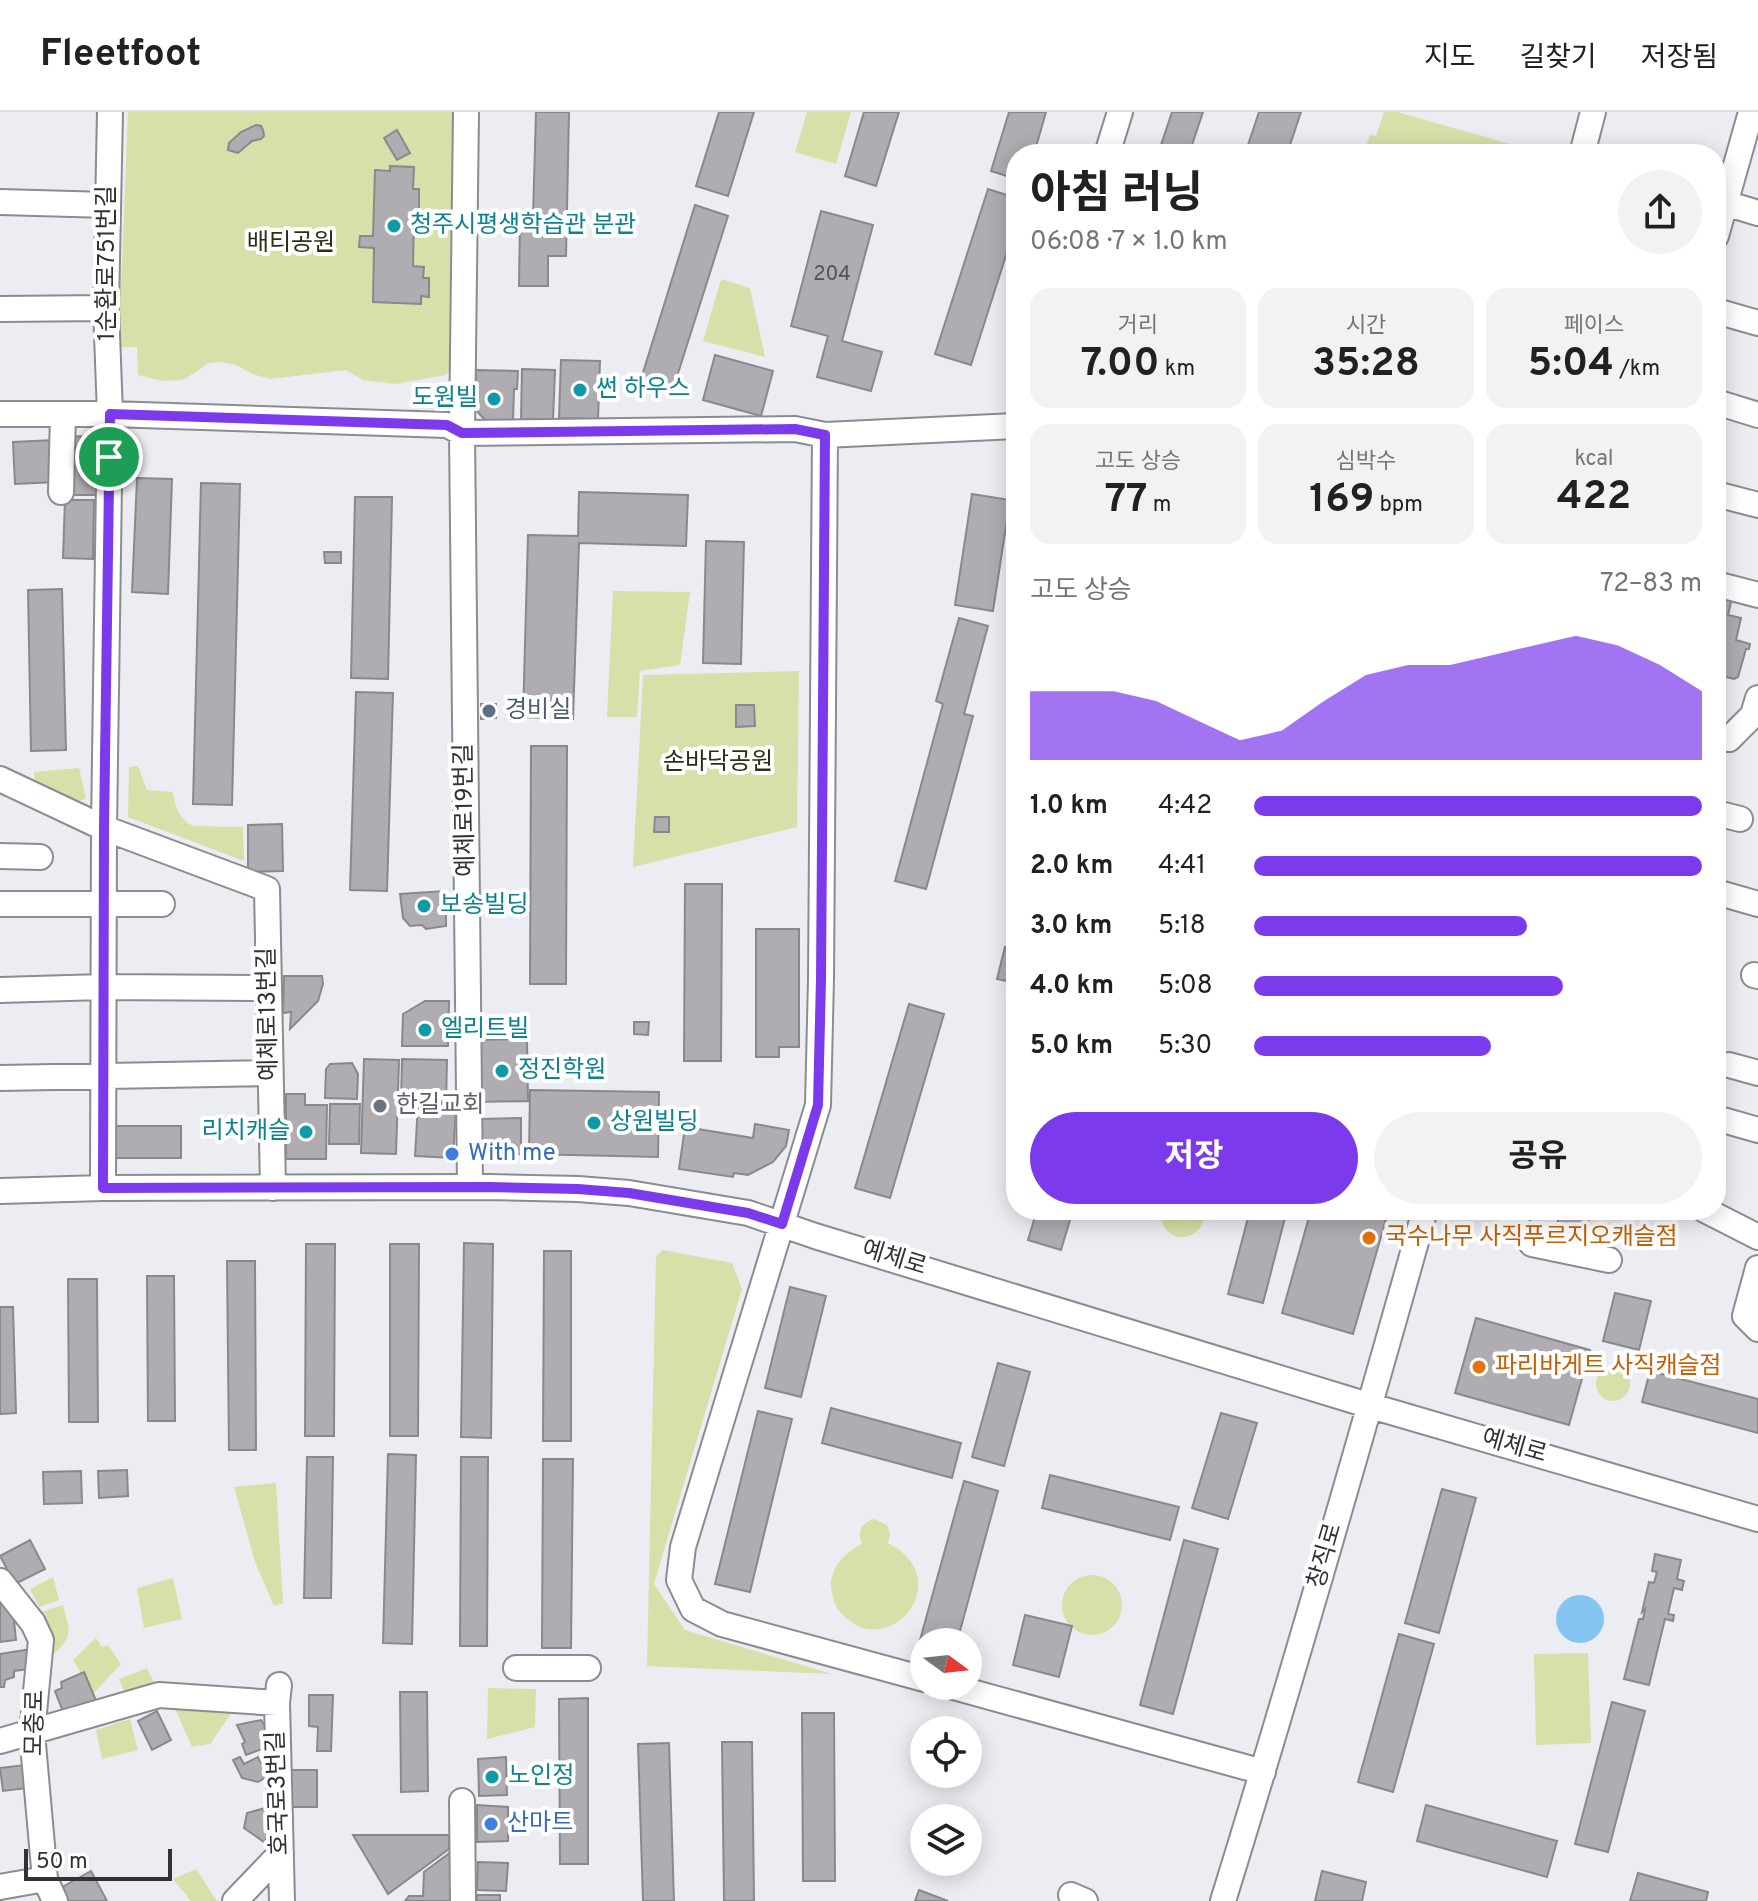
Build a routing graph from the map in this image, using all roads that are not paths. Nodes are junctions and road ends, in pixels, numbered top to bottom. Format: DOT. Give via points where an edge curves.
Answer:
graph roads {
  1 [pos="110,112"];
  2 [pos="466,112"];
  3 [pos="1120,112"];
  4 [pos="1593,112"];
  5 [pos="1753,115"];
  6 [pos="1110,144"];
  7 [pos="1585,144"];
  8 [pos="1726,200"];
  9 [pos="0,202"];
  10 [pos="1726,203"];
  11 [pos="108,205"];
  12 [pos="1758,213"];
  13 [pos="106,308"];
  14 [pos="0,309"];
  15 [pos="1726,314"];
  16 [pos="1758,323"];
  17 [pos="1726,405"];
  18 [pos="0,414"];
  19 [pos="63,414"];
  20 [pos="110,414"];
  21 [pos="1758,415"];
  22 [pos="1006,426"];
  23 [pos="462,433"];
  24 [pos="825,435"];
  25 [pos="61,492"];
  26 [pos="1726,497"];
  27 [pos="1758,505"];
  28 [pos="1726,587"];
  29 [pos="1758,595"];
  30 [pos="1756,706"];
  31 [pos="1726,738"];
  32 [pos="0,779"];
  33 [pos="1726,816"];
  34 [pos="1740,819"];
  35 [pos="104,828"];
  36 [pos="0,856"];
  37 [pos="40,857"];
  38 [pos="1726,895"];
  39 [pos="0,904"];
  40 [pos="103,904"];
  41 [pos="162,904"];
  42 [pos="1758,904"];
  43 [pos="103,987"];
  44 [pos="268,988"];
  45 [pos="0,990"];
  46 [pos="1729,1065"];
  47 [pos="270,1073"];
  48 [pos="1758,1073"];
  49 [pos="103,1076"];
  50 [pos="0,1078"];
  51 [pos="1726,1121"];
  52 [pos="1758,1130"];
  53 [pos="470,1187"];
  54 [pos="103,1188"];
  55 [pos="273,1188"];
  56 [pos="0,1191"];
  57 [pos="1422,1220"];
  58 [pos="1513,1220"];
  59 [pos="1725,1220"];
  60 [pos="782,1224"];
  61 [pos="1758,1237"];
  62 [pos="1609,1260"];
  63 [pos="1758,1268"];
  64 [pos="1758,1329"];
  65 [pos="1371,1406"];
  66 [pos="1758,1519"];
  67 [pos="0,1581"];
  68 [pos="516,1668"];
  69 [pos="588,1668"];
  70 [pos="910,1675"];
  71 [pos="982,1695"];
  72 [pos="32,1733"];
  73 [pos="0,1741"];
  74 [pos="1263,1772"];
  75 [pos="462,1801"];
  76 [pos="281,1853"];
  77 [pos="0,1887"];
  78 [pos="50,1890"];
  79 [pos="235,1901"];
  80 [pos="282,1901"];
  81 [pos="463,1901"];
  82 [pos="1223,1901"];
  1 -- 11 [label="street, 1순환로751번길"];
  2 -- 23 [label="street"];
  3 -- 6 [label="street"];
  4 -- 7 [label="street"];
  5 -- 8 [label="street"];
  9 -- 11 [label="street"];
  10 -- 12 [label="street"];
  11 -- 13 [label="street, 1순환로751번길"];
  13 -- 14 [label="street"];
  13 -- 20 [label="street, 1순환로751번길"];
  15 -- 16 [label="street"];
  17 -- 21 [label="street"];
  18 -- 19 [label="street"];
  19 -- 20 [label="street"];
  19 -- 25 [label="street"];
  20 -- 23 [label="street" via="447,425"];
  20 -- 35 [label="street, 1순환로751번길"];
  22 -- 24 [label="street"];
  23 -- 24 [label="street" via="795,429"];
  23 -- 53 [label="street, 예체로19번길"];
  24 -- 60 [label="street" via="818,1105"];
  26 -- 27 [label="street"];
  28 -- 29 [label="street"];
  30 -- 31 [label="street"];
  32 -- 35 [label="street"];
  33 -- 34 [label="street"];
  35 -- 40 [label="street, 1순환로751번길"];
  35 -- 44 [label="street, 예체로13번길" via="267,889"];
  36 -- 37 [label="street"];
  38 -- 42 [label="street"];
  39 -- 40 [label="street"];
  40 -- 41 [label="street"];
  40 -- 43 [label="street, 1순환로751번길"];
  43 -- 44 [label="street"];
  43 -- 45 [label="street"];
  43 -- 49 [label="street, 1순환로751번길"];
  44 -- 47 [label="street, 예체로13번길"];
  46 -- 48 [label="street"];
  47 -- 49 [label="street"];
  47 -- 55 [label="street, 예체로13번길"];
  49 -- 50 [label="street"];
  49 -- 54 [label="street, 1순환로751번길"];
  51 -- 52 [label="street"];
  53 -- 55 [label="street, 예체로"];
  53 -- 60 [label="street, 예체로" via="629,1193 748,1213"];
  54 -- 55 [label="street, 예체로"];
  54 -- 56 [label="street, 예체로"];
  57 -- 65 [label="street, 창직로"];
  58 -- 62 [label="street" via="1532,1244"];
  59 -- 61 [label="street"];
  60 -- 65 [label="street, 예체로"];
  60 -- 70 [label="street" via="683,1547 679,1580 693,1609 722,1624"];
  63 -- 64 [label="street" via="1745,1316"];
  65 -- 66 [label="street, 예체로"];
  65 -- 74 [label="street, 창직로"];
  67 -- 72 [label="street, 모충로" via="41,1640"];
  68 -- 69 [label="street"];
  71 -- 74 [label="street"];
  72 -- 73 [label="street"];
  72 -- 76 [label="street, 호국로3번길" via="159,1695 278,1694"];
  72 -- 78 [label="street, 모충로"];
  74 -- 82 [label="street, 창직로"];
  75 -- 81 [label="street"];
  76 -- 79 [label="street"];
  76 -- 80 [label="street, 호국로3번길"];
  77 -- 78 [label="street, 모충로"];
}
